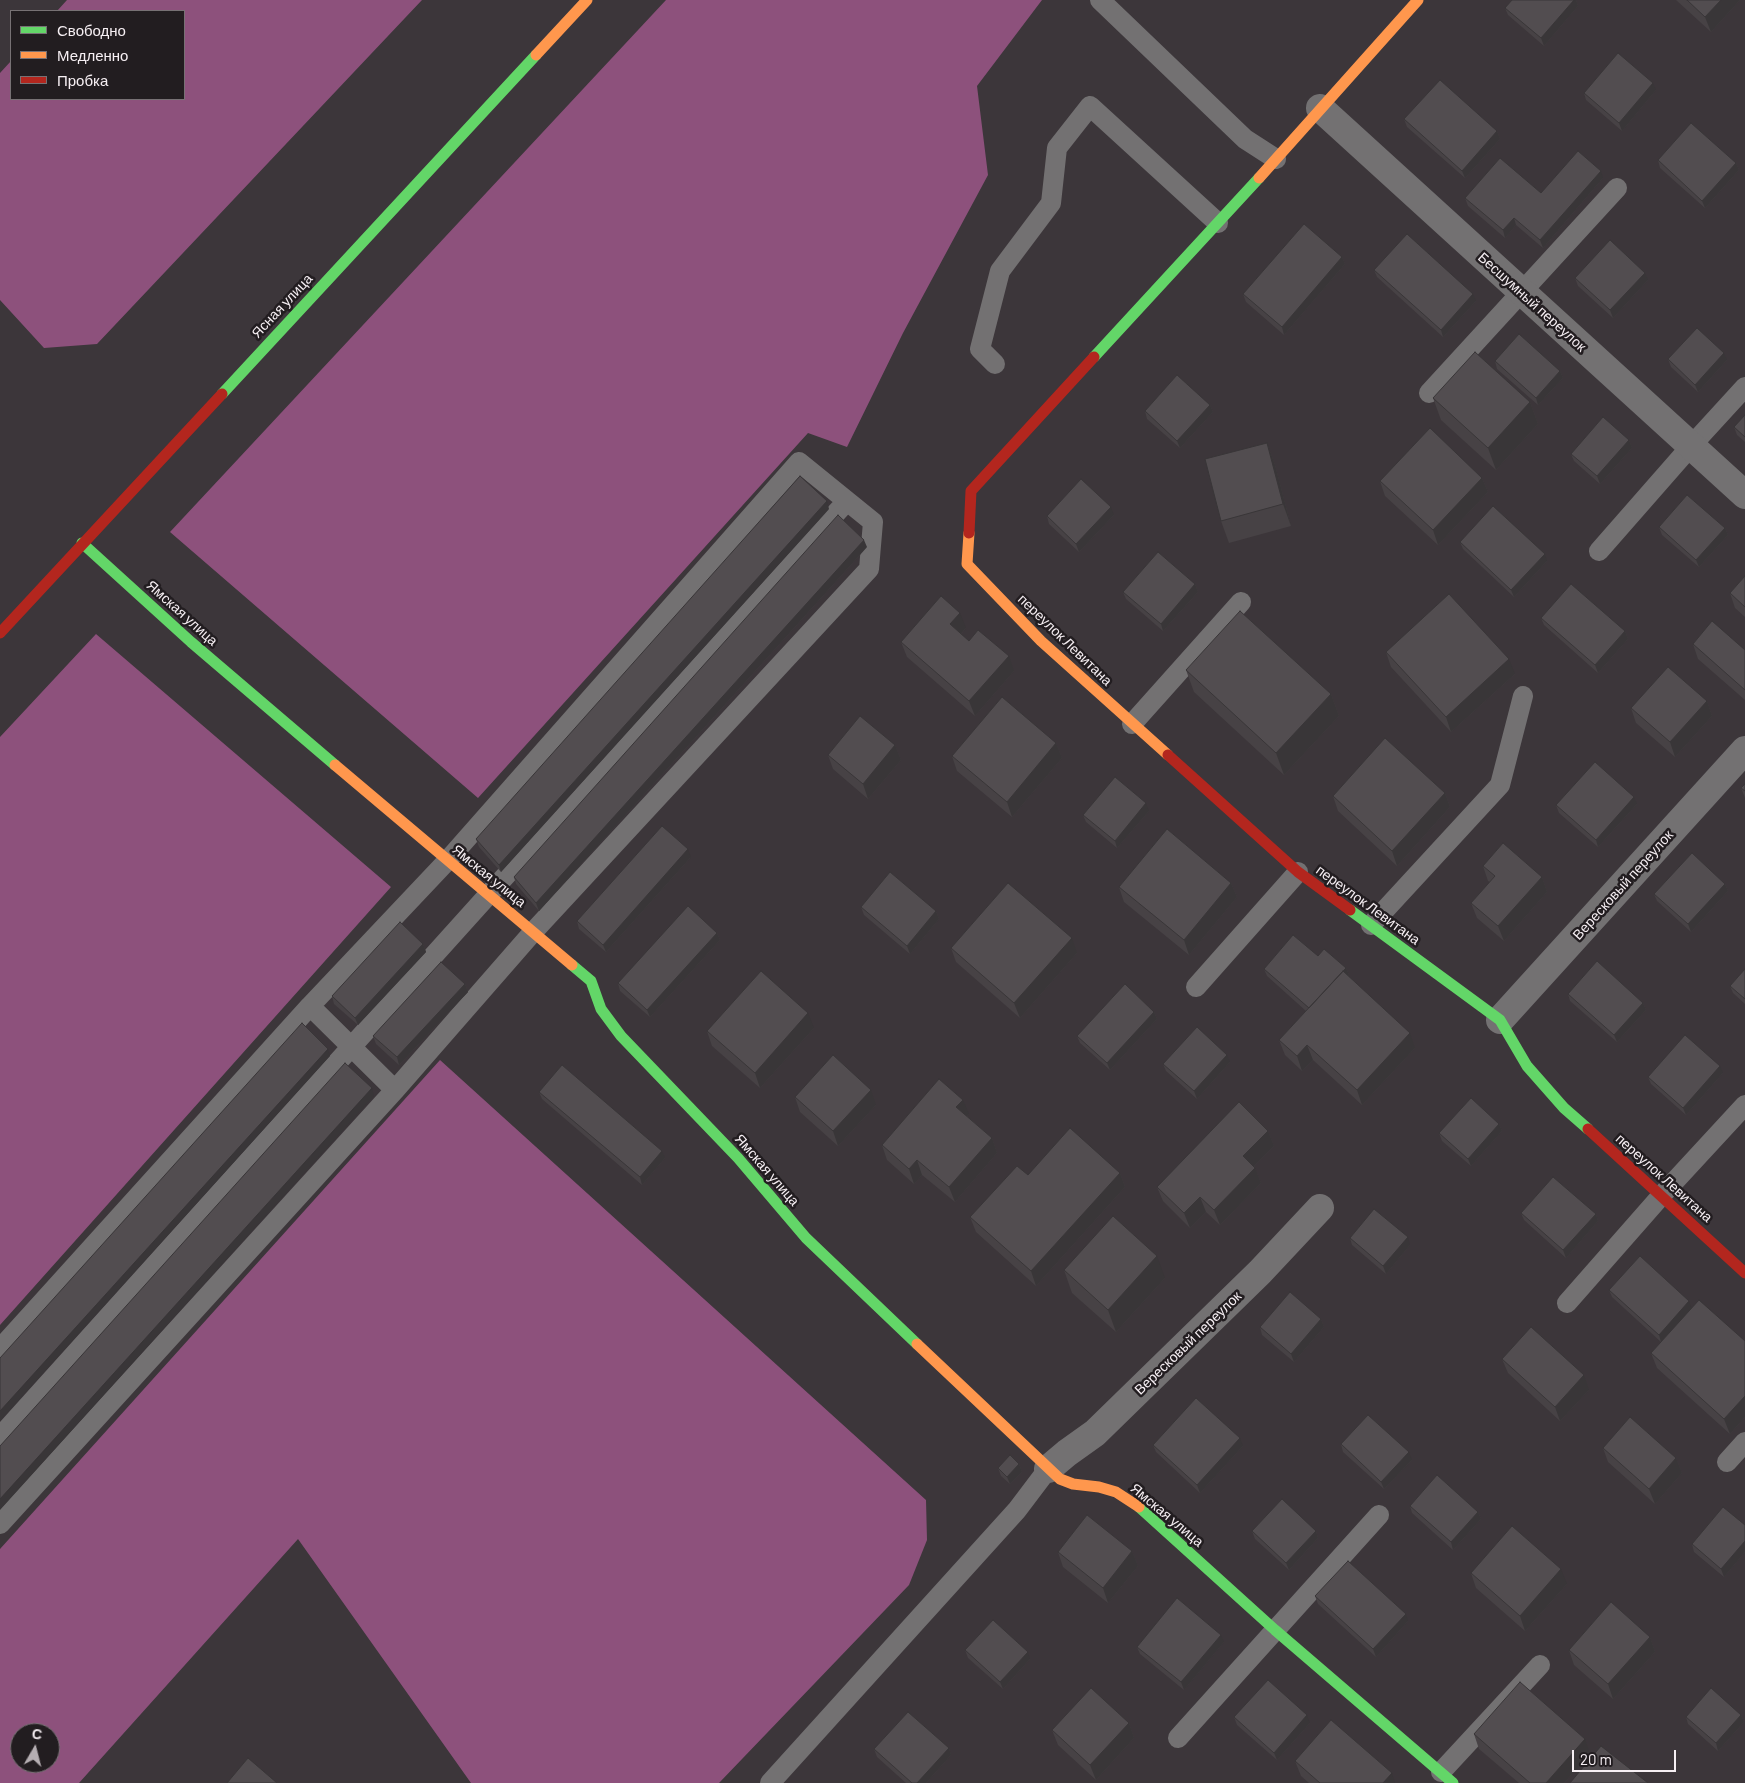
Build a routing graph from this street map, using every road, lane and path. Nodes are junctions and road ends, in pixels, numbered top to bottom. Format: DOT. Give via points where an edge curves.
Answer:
graph roads {
  1 [pos="587,0"];
  2 [pos="1100,0"];
  3 [pos="1418,0"];
  4 [pos="1320,108"];
  5 [pos="1276,159"];
  6 [pos="1617,188"];
  7 [pos="1218,223"];
  8 [pos="1522,292"];
  9 [pos="995,364"];
  10 [pos="1745,387"];
  11 [pos="1429,393"];
  12 [pos="1691,446"];
  13 [pos="1745,495"];
  14 [pos="847,501"];
  15 [pos="82,543"];
  16 [pos="1599,551"];
  17 [pos="1241,602"];
  18 [pos="0,633"];
  19 [pos="1523,696"];
  20 [pos="1132,724"];
  21 [pos="1745,750"];
  22 [pos="447,861"];
  23 [pos="1298,872"];
  24 [pos="489,894"];
  25 [pos="1371,925"];
  26 [pos="533,932"];
  27 [pos="1196,988"];
  28 [pos="310,1006"];
  29 [pos="1500,1020"];
  30 [pos="352,1048"];
  31 [pos="395,1090"];
  32 [pos="1745,1105"];
  33 [pos="1661,1196"];
  34 [pos="1320,1208"];
  35 [pos="1745,1273"];
  36 [pos="1567,1303"];
  37 [pos="0,1349"];
  38 [pos="0,1436"];
  39 [pos="1745,1442"];
  40 [pos="1727,1462"];
  41 [pos="1048,1469"];
  42 [pos="1379,1516"];
  43 [pos="0,1524"];
  44 [pos="1275,1630"];
  45 [pos="1540,1665"];
  46 [pos="1178,1738"];
  47 [pos="1447,1778"];
  48 [pos="770,1783"];
  1 -- 15 [label="street, Ясная улица"];
  2 -- 5 [label="lane" via="1245,139"];
  3 -- 4 [label="street"];
  4 -- 5 [label="street"];
  4 -- 8 [label="street, Бесшумный переулок"];
  5 -- 7 [label="street"];
  6 -- 8 [label="lane"];
  7 -- 9 [label="lane" via="1090,106 1057,148 1051,203 1000,271 980,349"];
  7 -- 20 [label="street, переулок Левитана" via="971,491 967,564 1041,641"];
  8 -- 11 [label="lane"];
  8 -- 12 [label="street, Бесшумный переулок"];
  10 -- 12 [label="lane"];
  12 -- 13 [label="street, Бесшумный переулок"];
  12 -- 16 [label="lane"];
  14 -- 22 [label="lane" via="799,462"];
  14 -- 24 [label="lane"];
  14 -- 26 [label="lane" via="873,522 870,569"];
  15 -- 18 [label="street, Ясная улица"];
  15 -- 22 [label="street, Ямская улица" via="191,642"];
  17 -- 20 [label="lane"];
  19 -- 25 [label="lane" via="1500,785"];
  20 -- 23 [label="street, переулок Левитана"];
  21 -- 29 [label="street, Вересковый переулок"];
  22 -- 24 [label="street, Ямская улица"];
  22 -- 28 [label="lane"];
  23 -- 25 [label="street, переулок Левитана"];
  23 -- 27 [label="lane"];
  24 -- 26 [label="street, Ямская улица"];
  24 -- 30 [label="lane"];
  25 -- 29 [label="street, переулок Левитана"];
  26 -- 31 [label="lane"];
  26 -- 41 [label="street, Ямская улица" via="591,981 601,1009 621,1036 738,1158 806,1238"];
  28 -- 30 [label="lane"];
  28 -- 37 [label="lane"];
  29 -- 33 [label="street, переулок Левитана" via="1527,1066 1564,1108"];
  30 -- 31 [label="lane"];
  30 -- 38 [label="lane"];
  31 -- 43 [label="lane"];
  32 -- 33 [label="lane"];
  33 -- 35 [label="street, переулок Левитана"];
  33 -- 36 [label="lane"];
  34 -- 41 [label="street, Вересковый переулок" via="1260,1272 1095,1433"];
  39 -- 40 [label="lane"];
  41 -- 44 [label="street, Ямская улица" via="1060,1479 1116,1492 1136,1504"];
  41 -- 48 [label="lane" via="1017,1510"];
  42 -- 44 [label="lane"];
  44 -- 46 [label="lane"];
  44 -- 47 [label="street, Ямская улица"];
  45 -- 47 [label="lane"];
}
